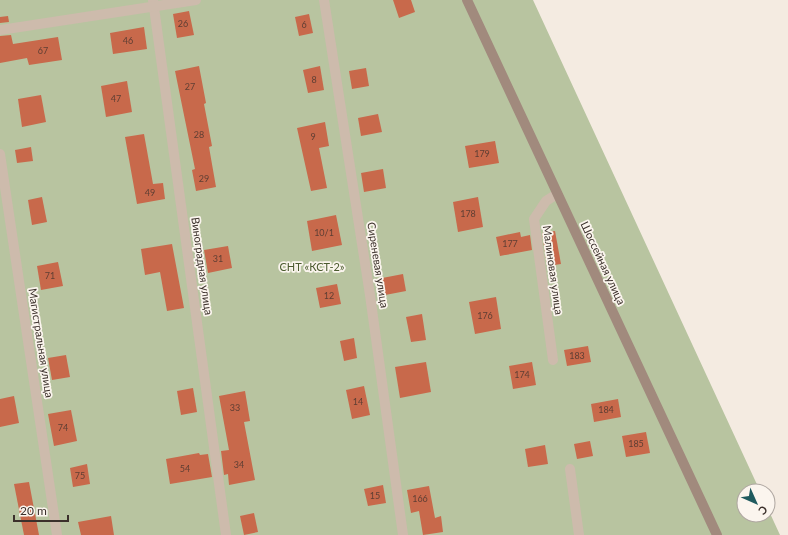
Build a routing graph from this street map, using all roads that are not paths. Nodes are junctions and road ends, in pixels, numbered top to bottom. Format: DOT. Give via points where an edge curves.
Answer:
graph roads {
  1 [pos="196,0"];
  2 [pos="324,0"];
  3 [pos="467,0"];
  4 [pos="154,3"];
  5 [pos="0,30"];
  6 [pos="0,154"];
  7 [pos="557,194"];
  8 [pos="553,360"];
  9 [pos="570,469"];
  10 [pos="57,535"];
  11 [pos="226,535"];
  12 [pos="403,535"];
  13 [pos="579,535"];
  14 [pos="717,535"];
  1 -- 4 [label="street"];
  2 -- 12 [label="street, Сиреневая улица" via="370,295"];
  3 -- 7 [label="street, Шоссейная улица"];
  4 -- 5 [label="street"];
  4 -- 11 [label="street, Виноградная улица"];
  6 -- 10 [label="street, Магистральная улица"];
  7 -- 8 [label="street, Малиновая улица" via="546,201 534,220"];
  7 -- 14 [label="street, Шоссейная улица"];
  9 -- 13 [label="street"];
}
